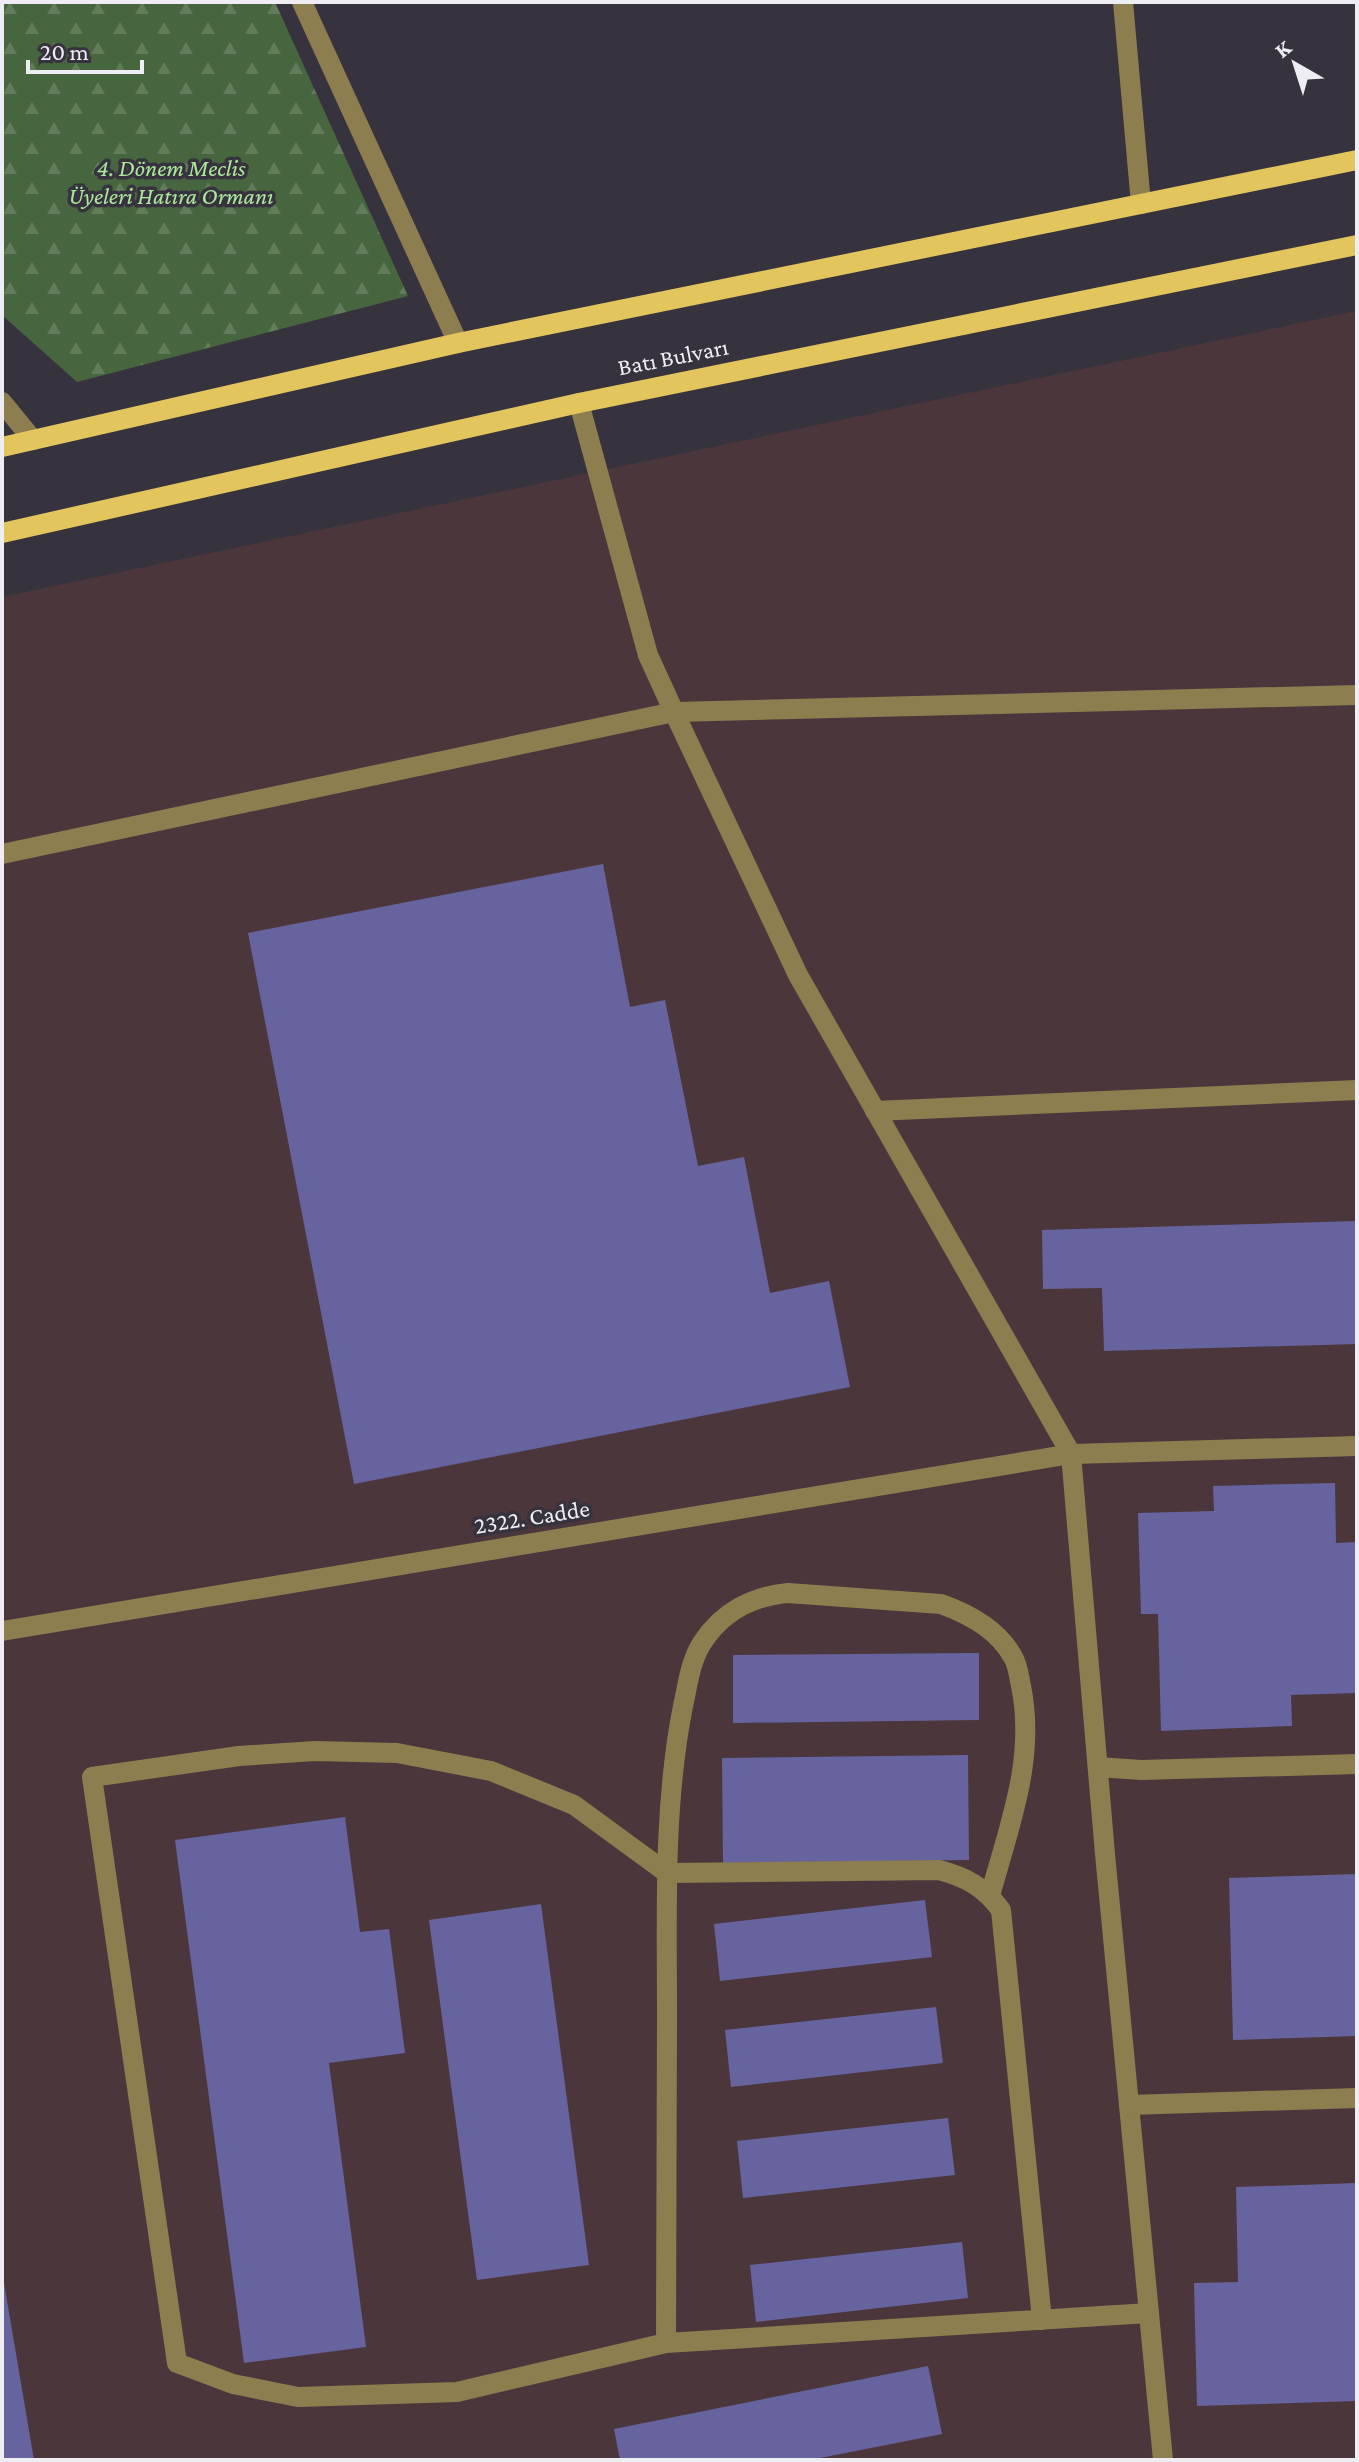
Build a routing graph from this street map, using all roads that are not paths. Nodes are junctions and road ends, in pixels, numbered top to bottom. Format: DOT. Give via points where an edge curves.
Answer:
graph roads {
  1 [pos="302,2"];
  2 [pos="1123,2"];
  3 [pos="1357,160"];
  4 [pos="1141,204"];
  5 [pos="1357,245"];
  6 [pos="458,343"];
  7 [pos="2,402"];
  8 [pos="579,403"];
  9 [pos="33,440"];
  10 [pos="2,447"];
  11 [pos="2,533"];
  12 [pos="1357,695"];
  13 [pos="674,712"];
  14 [pos="2,854"];
  15 [pos="1357,1090"];
  16 [pos="875,1111"];
  17 [pos="1357,1446"];
  18 [pos="1071,1454"];
  19 [pos="2,1631"];
  20 [pos="1357,1764"];
  21 [pos="1098,1767"];
  22 [pos="667,1873"];
  23 [pos="990,1896"];
  24 [pos="1357,2098"];
  25 [pos="1129,2105"];
  26 [pos="1149,2313"];
  27 [pos="1042,2320"];
  28 [pos="666,2343"];
  29 [pos="1163,2460"];
  1 -- 6 [label="street"];
  2 -- 4 [label="street"];
  3 -- 4 [label="main road"];
  4 -- 6 [label="main road"];
  5 -- 8 [label="main road, Batı Bulvarı"];
  6 -- 9 [label="main road"];
  7 -- 9 [label="street"];
  8 -- 11 [label="main road, Batı Bulvarı"];
  8 -- 13 [label="street" via="648,655"];
  9 -- 10 [label="main road"];
  12 -- 13 [label="street"];
  13 -- 14 [label="street"];
  13 -- 16 [label="street" via="798,975"];
  15 -- 16 [label="street"];
  16 -- 18 [label="street"];
  17 -- 18 [label="street, 2322. Cadde"];
  18 -- 19 [label="street, 2322. Cadde"];
  18 -- 21 [label="street"];
  20 -- 21 [label="street"];
  21 -- 25 [label="street"];
  22 -- 23 [label="street" via="939,1870 977,1884"];
  22 -- 23 [label="street" via="676,1745 691,1666 702,1643 718,1623 750,1601 788,1593 834,1596 941,1604 983,1624 1015,1659 1026,1714 1024,1768"];
  22 -- 28 [label="street"];
  22 -- 28 [label="street" via="574,1805 491,1771 397,1753 239,1756 92,1777 177,2363 233,2384 298,2397 457,2392"];
  23 -- 27 [label="street" via="1001,1910"];
  24 -- 25 [label="street"];
  25 -- 26 [label="street"];
  26 -- 27 [label="street"];
  26 -- 29 [label="street"];
  27 -- 28 [label="street"];
}
